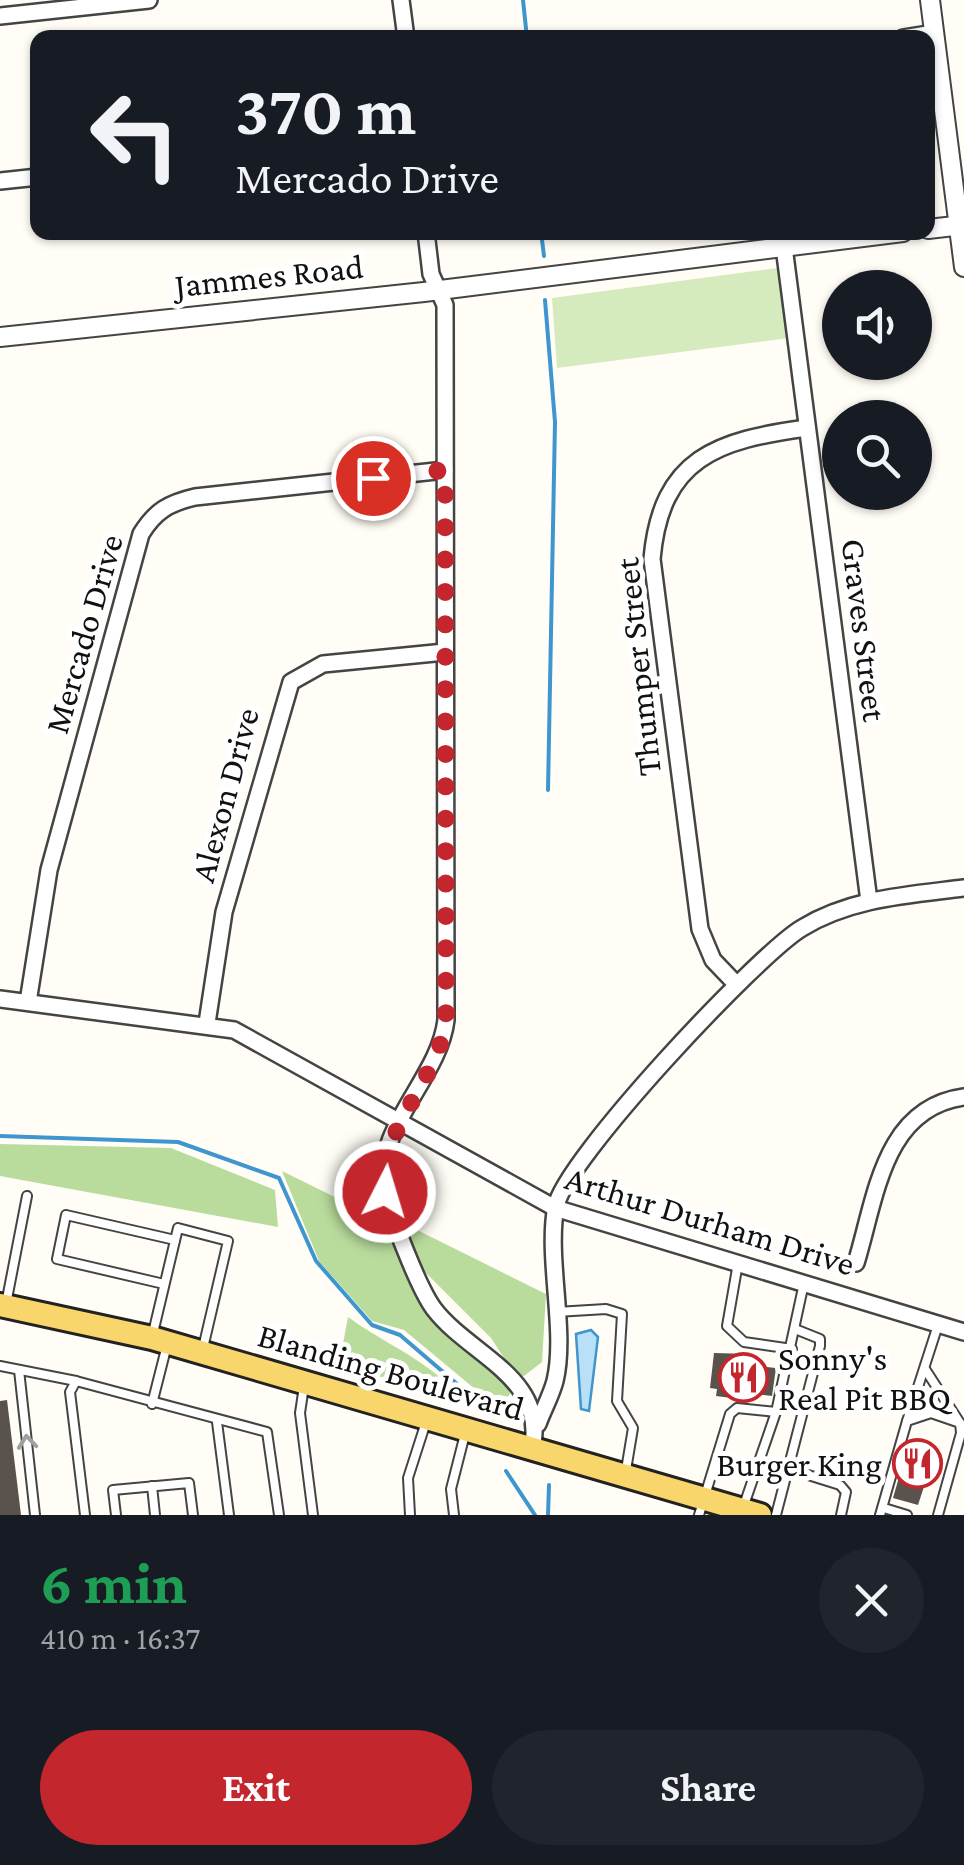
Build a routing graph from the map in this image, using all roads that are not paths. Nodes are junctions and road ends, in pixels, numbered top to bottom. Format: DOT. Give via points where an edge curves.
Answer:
graph roads {
  1 [pos="150,0"];
  2 [pos="401,0"];
  3 [pos="930,0"];
  4 [pos="0,16"];
  5 [pos="405,30"];
  6 [pos="934,30"];
  7 [pos="935,40"];
  8 [pos="30,178"];
  9 [pos="0,181"];
  10 [pos="961,225"];
  11 [pos="935,229"];
  12 [pos="427,240"];
  13 [pos="844,240"];
  14 [pos="784,248"];
  15 [pos="964,267"];
  16 [pos="438,290"];
  17 [pos="0,337"];
  18 [pos="808,428"];
  19 [pos="445,470"];
  20 [pos="445,652"];
  21 [pos="964,888"];
  22 [pos="869,900"];
  23 [pos="736,984"];
  24 [pos="0,999"];
  25 [pos="28,1002"];
  26 [pos="207,1023"];
  27 [pos="964,1097"];
  28 [pos="402,1120"];
  29 [pos="27,1196"];
  30 [pos="555,1208"];
  31 [pos="175,1240"];
  32 [pos="738,1263"];
  33 [pos="856,1264"];
  34 [pos="804,1283"];
  35 [pos="164,1284"];
  36 [pos="3,1306"];
  37 [pos="556,1312"];
  38 [pos="938,1323"];
  39 [pos="795,1329"];
  40 [pos="964,1332"];
  41 [pos="159,1341"];
  42 [pos="792,1349"];
  43 [pos="202,1353"];
  44 [pos="0,1366"];
  45 [pos="925,1368"];
  46 [pos="18,1370"];
  47 [pos="76,1381"];
  48 [pos="304,1382"];
  49 [pos="152,1404"];
  50 [pos="776,1412"];
  51 [pos="428,1417"];
  52 [pos="907,1421"];
  53 [pos="217,1422"];
  54 [pos="960,1423"];
  55 [pos="538,1424"];
  56 [pos="466,1429"];
  57 [pos="532,1450"];
  58 [pos="790,1468"];
  59 [pos="625,1475"];
  60 [pos="152,1486"];
  61 [pos="701,1506"];
  62 [pos="752,1512"];
  63 [pos="882,1512"];
  64 [pos="34,1515"];
  65 [pos="85,1515"];
  66 [pos="116,1515"];
  67 [pos="155,1515"];
  68 [pos="193,1515"];
  69 [pos="229,1515"];
  70 [pos="279,1515"];
  71 [pos="313,1515"];
  72 [pos="410,1515"];
  73 [pos="454,1515"];
  74 [pos="776,1515"];
  75 [pos="841,1515"];
  76 [pos="906,1515"];
  77 [pos="938,1515"];
  1 -- 4 [label="street"];
  2 -- 5 [label="street"];
  3 -- 6 [label="street"];
  7 -- 10 [label="street"];
  8 -- 9 [label="street"];
  10 -- 11 [label="street"];
  10 -- 15 [label="street"];
  12 -- 16 [label="street"];
  13 -- 14 [label="street, Jammes Road"];
  14 -- 16 [label="street, Jammes Road"];
  14 -- 18 [label="street, Graves Street"];
  16 -- 17 [label="street, Jammes Road"];
  16 -- 19 [label="street" via="445,306"];
  18 -- 22 [label="street, Graves Street"];
  18 -- 23 [label="street, Thumper Street" via="743,436 707,452 674,485 654,532 652,559 700,929 713,960"];
  19 -- 20 [label="street"];
  19 -- 25 [label="street, Mercado Drive" via="195,497 150,519 49,870"];
  20 -- 26 [label="street, Alexon Drive" via="323,664 291,682 224,912"];
  20 -- 28 [label="street" via="446,1020 439,1053"];
  21 -- 22 [label="street"];
  22 -- 23 [label="street" via="803,927"];
  23 -- 30 [label="street" via="572,1168"];
  24 -- 25 [label="street, Arthur Durham Drive"];
  25 -- 26 [label="street, Arthur Durham Drive"];
  26 -- 28 [label="street, Arthur Durham Drive" via="261,1041"];
  27 -- 33 [label="street" via="916,1114 894,1140"];
  28 -- 30 [label="street, Arthur Durham Drive"];
  28 -- 55 [label="street" via="384,1162 385,1192 423,1290 448,1324 500,1366"];
  29 -- 36 [label="lane"];
  30 -- 32 [label="street, Arthur Durham Drive"];
  30 -- 37 [label="street"];
  31 -- 35 [label="lane"];
  31 -- 35 [label="lane" via="66,1215 57,1260"];
  31 -- 43 [label="lane" via="178,1228 228,1241"];
  32 -- 34 [label="street, Arthur Durham Drive"];
  32 -- 42 [label="lane" via="727,1326 744,1342"];
  34 -- 38 [label="street, Arthur Durham Drive"];
  34 -- 39 [label="lane"];
  35 -- 41 [label="lane"];
  36 -- 41 [label="main road, Blanding Boulevard"];
  37 -- 55 [label="street" via="556,1379"];
  37 -- 59 [label="lane" via="606,1308 622,1314 617,1401 633,1428"];
  38 -- 40 [label="street, Arthur Durham Drive"];
  38 -- 45 [label="lane"];
  39 -- 42 [label="lane"];
  39 -- 58 [label="lane" via="820,1339 820,1346"];
  41 -- 43 [label="main road, Blanding Boulevard"];
  41 -- 49 [label="lane"];
  42 -- 50 [label="lane"];
  43 -- 48 [label="main road, Blanding Boulevard"];
  44 -- 46 [label="lane"];
  45 -- 52 [label="lane"];
  45 -- 54 [label="lane"];
  46 -- 47 [label="lane"];
  64 -- 46 [label="lane, one-way"];
  47 -- 49 [label="lane"];
  47 -- 65 [label="lane" via="70,1392"];
  48 -- 51 [label="main road, Blanding Boulevard"];
  48 -- 71 [label="lane" via="300,1412"];
  49 -- 53 [label="lane"];
  50 -- 61 [label="lane" via="737,1408 730,1414"];
  50 -- 62 [label="lane"];
  51 -- 56 [label="main road, Blanding Boulevard"];
  51 -- 72 [label="lane" via="408,1478"];
  52 -- 54 [label="lane" via="931,1413"];
  52 -- 63 [label="lane"];
  53 -- 69 [label="lane"];
  53 -- 70 [label="lane" via="267,1432"];
  54 -- 77 [label="lane"];
  55 -- 57 [label="street"];
  56 -- 57 [label="main road, Blanding Boulevard"];
  56 -- 73 [label="lane" via="451,1489"];
  57 -- 59 [label="main road, Blanding Boulevard"];
  58 -- 74 [label="lane"];
  58 -- 75 [label="lane" via="840,1485 846,1492"];
  59 -- 61 [label="main road, Blanding Boulevard"];
  60 -- 66 [label="lane" via="113,1490"];
  60 -- 67 [label="lane"];
  60 -- 68 [label="lane" via="189,1482"];
  61 -- 62 [label="main road, Blanding Boulevard"];
  63 -- 76 [label="lane"];
}
